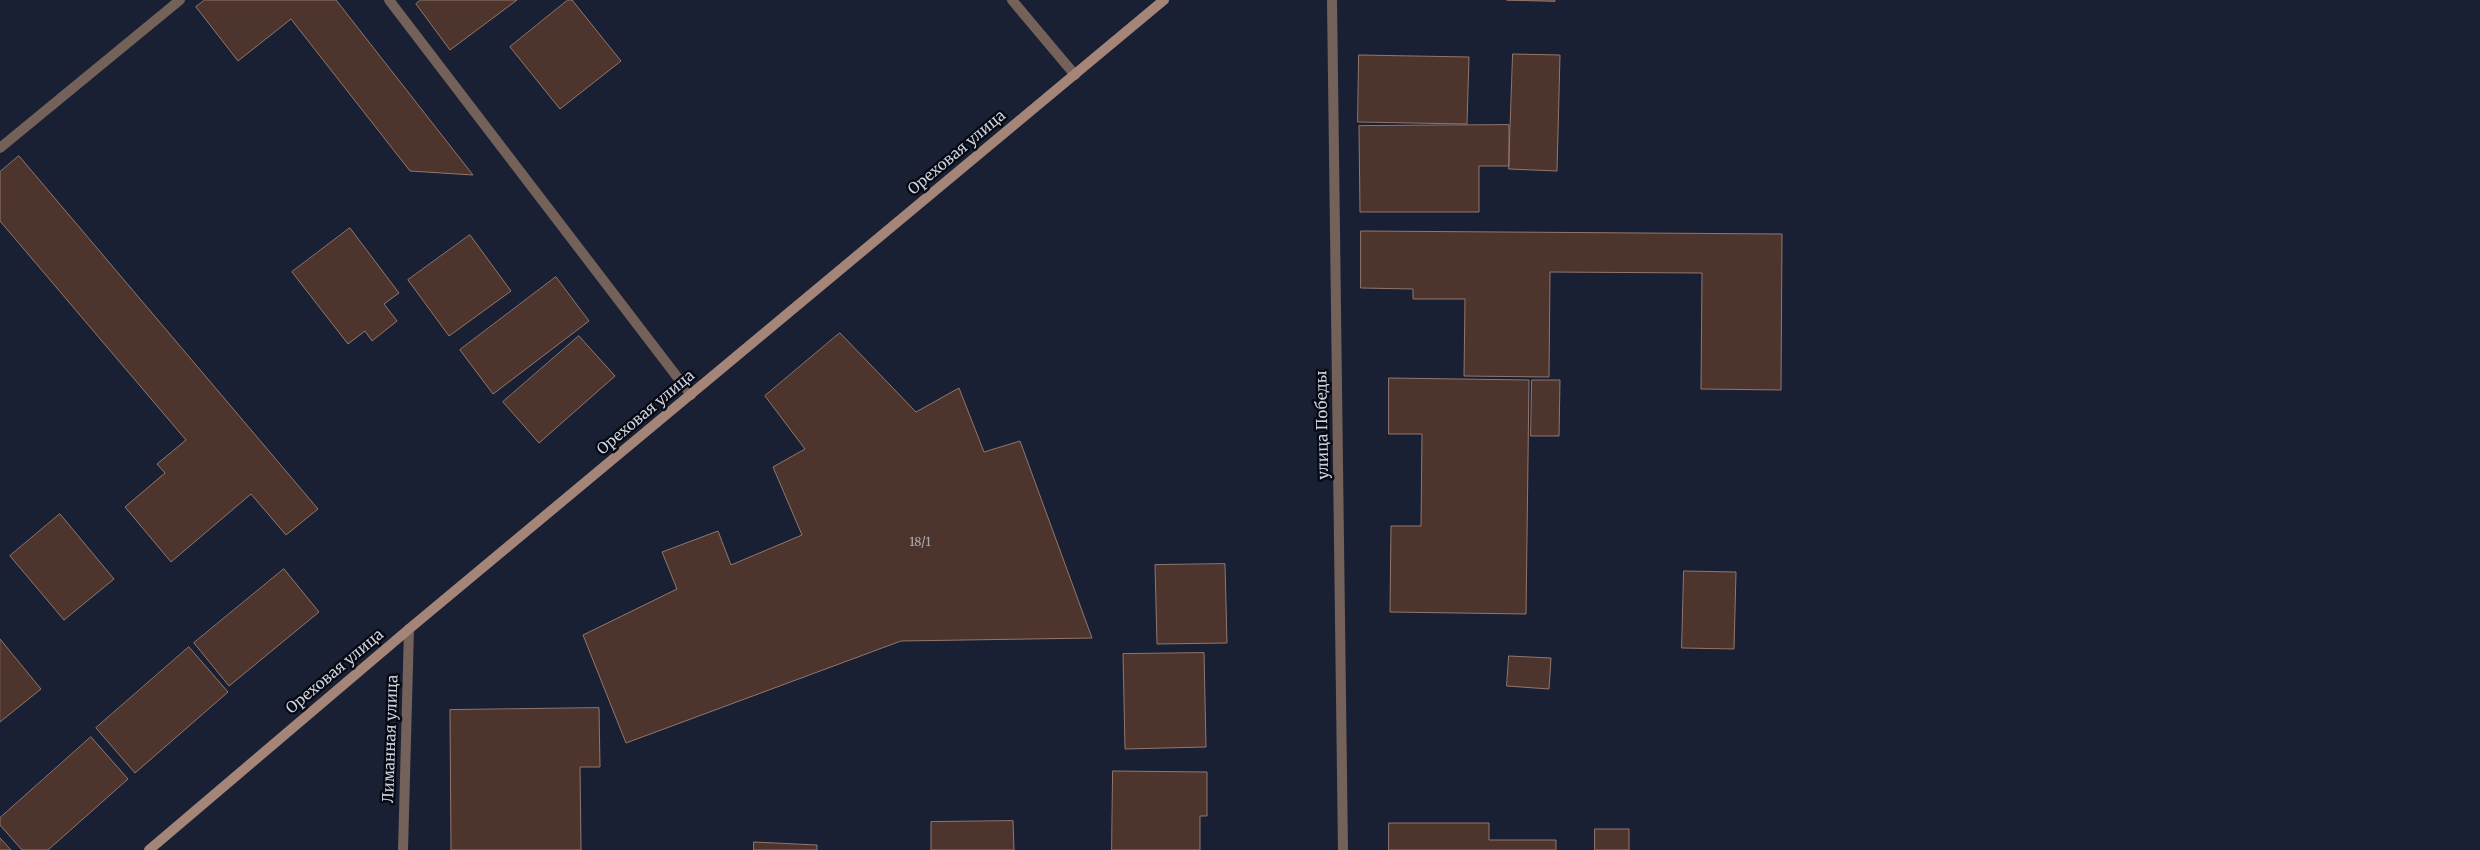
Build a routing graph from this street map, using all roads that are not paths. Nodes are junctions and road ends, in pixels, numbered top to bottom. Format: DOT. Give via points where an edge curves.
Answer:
graph roads {
  1 [pos="180,0"];
  2 [pos="389,0"];
  3 [pos="1012,0"];
  4 [pos="1164,0"];
  5 [pos="1332,0"];
  6 [pos="1075,75"];
  7 [pos="0,148"];
  8 [pos="691,395"];
  9 [pos="409,629"];
  10 [pos="149,850"];
  11 [pos="404,850"];
  12 [pos="1343,850"];
  1 -- 7 [label="street"];
  2 -- 8 [label="street"];
  3 -- 6 [label="street"];
  4 -- 6 [label="main road, Ореховая улица"];
  5 -- 12 [label="street, улица Победы"];
  6 -- 8 [label="main road, Ореховая улица"];
  8 -- 9 [label="main road, Ореховая улица"];
  9 -- 10 [label="main road, Ореховая улица"];
  9 -- 11 [label="street, Лиманная улица"];
}
